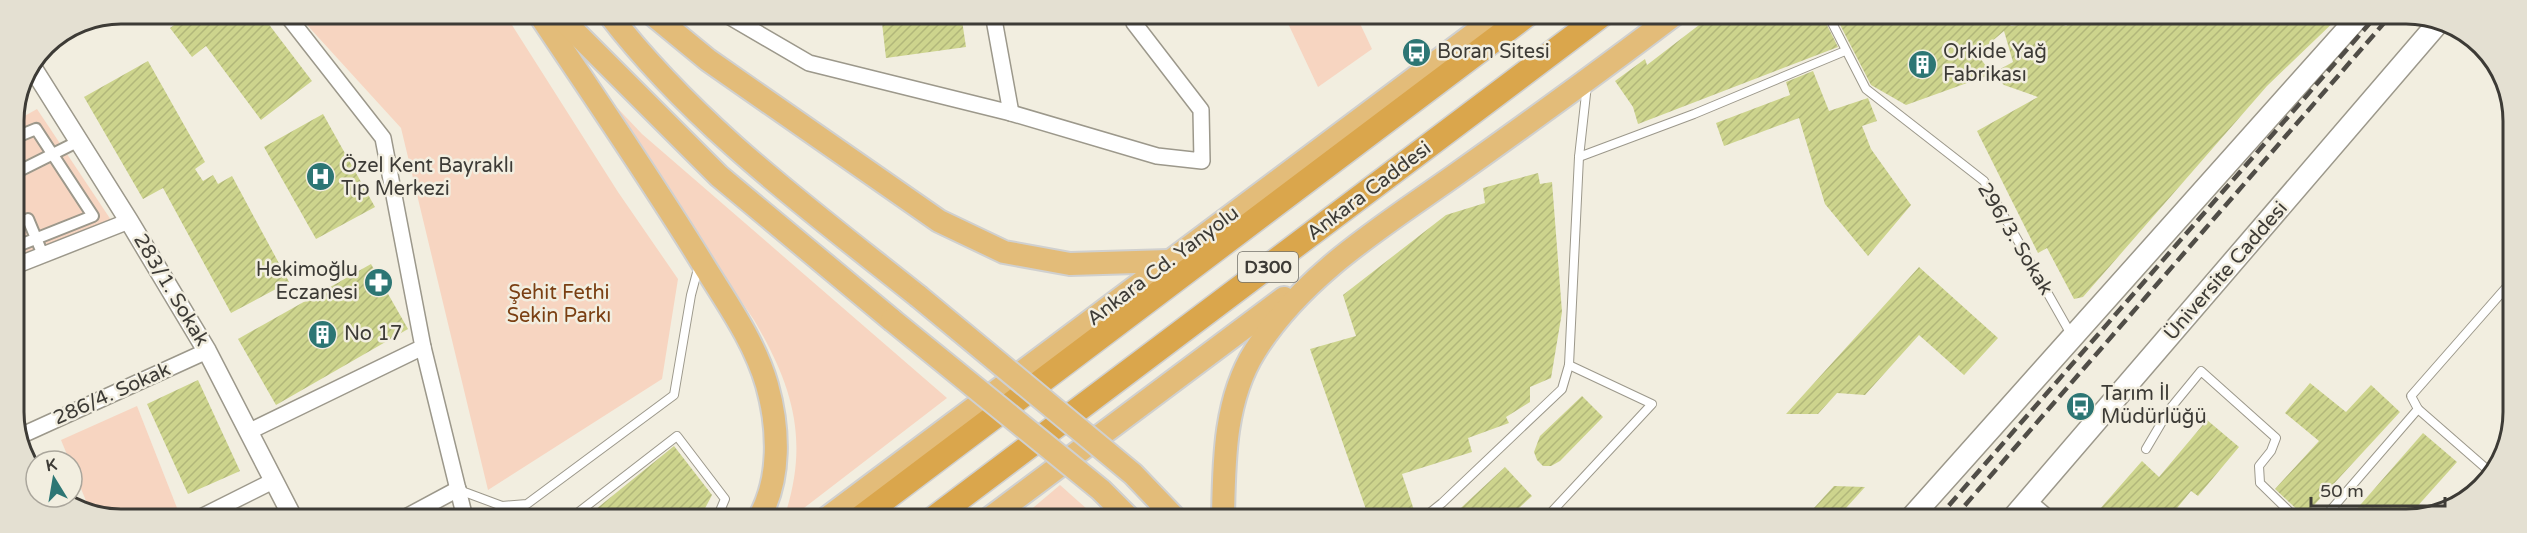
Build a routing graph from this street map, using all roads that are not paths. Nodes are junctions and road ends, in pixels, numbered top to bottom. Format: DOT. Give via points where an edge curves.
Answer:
graph roads {
  1 [pos="294,24"];
  2 [pos="546,24"];
  3 [pos="567,24"];
  4 [pos="617,24"];
  5 [pos="664,24"];
  6 [pos="742,24"];
  7 [pos="995,24"];
  8 [pos="1135,24"];
  9 [pos="1487,24"];
  10 [pos="1515,24"];
  11 [pos="1590,24"];
  12 [pos="1662,24"];
  13 [pos="1832,24"];
  14 [pos="2352,24"];
  15 [pos="2434,28"];
  16 [pos="1845,51"];
  17 [pos="36,74"];
  18 [pos="1588,80"];
  19 [pos="1011,113"];
  20 [pos="24,134"];
  21 [pos="77,142"];
  22 [pos="53,155"];
  23 [pos="1579,157"];
  24 [pos="24,169"];
  25 [pos="28,219"];
  26 [pos="129,221"];
  27 [pos="36,239"];
  28 [pos="24,244"];
  29 [pos="43,255"];
  30 [pos="701,260"];
  31 [pos="1336,260"];
  32 [pos="1169,261"];
  33 [pos="24,262"];
  34 [pos="2503,291"];
  35 [pos="2073,338"];
  36 [pos="423,347"];
  37 [pos="207,351"];
  38 [pos="1569,365"];
  39 [pos="2418,410"];
  40 [pos="248,432"];
  41 [pos="27,433"];
  42 [pos="2145,449"];
  43 [pos="2485,467"];
  44 [pos="273,481"];
  45 [pos="458,489"];
  46 [pos="217,509"];
  47 [pos="288,509"];
  48 [pos="421,509"];
  49 [pos="463,509"];
  50 [pos="583,509"];
  51 [pos="721,509"];
  52 [pos="764,509"];
  53 [pos="840,509"];
  54 [pos="872,509"];
  55 [pos="946,509"];
  56 [pos="1002,509"];
  57 [pos="1120,509"];
  58 [pos="1166,509"];
  59 [pos="1223,509"];
  60 [pos="1434,509"];
  61 [pos="1554,509"];
  62 [pos="1919,509"];
  63 [pos="2026,509"];
  64 [pos="2287,509"];
  65 [pos="2332,509"];
  1 -- 36 [label="street" via="383,138"];
  2 -- 30 [label="main road"];
  3 -- 57 [label="main road, bridge" via="719,176"];
  4 -- 58 [label="main road, bridge" via="743,156 1133,474"];
  5 -- 32 [label="main road" via="708,60 939,221 1004,252 1070,264"];
  6 -- 19 [label="street" via="809,63"];
  7 -- 19 [label="street"];
  8 -- 19 [label="street" via="1200,110 1202,161 1157,156"];
  9 -- 32 [label="main road, Ankara Cd. Yanyolu"];
  10 -- 54 [label="highway, D300"];
  11 -- 55 [label="highway, Ankara Caddesi / D300"];
  12 -- 18 [label="main road"];
  13 -- 16 [label="lane, 296/3. Sokak"];
  14 -- 35 [label="main road"];
  15 -- 63 [label="main road, Üniversite Caddesi"];
  16 -- 23 [label="lane"];
  16 -- 35 [label="lane, 296/3. Sokak" via="1866,89 1984,181"];
  17 -- 21 [label="street, 283/1. Sokak"];
  18 -- 23 [label="lane"];
  18 -- 31 [label="main road"];
  20 -- 22 [label="street" via="36,129"];
  21 -- 22 [label="street"];
  21 -- 26 [label="street, 283/1. Sokak"];
  22 -- 24 [label="street"];
  22 -- 27 [label="street" via="93,216"];
  23 -- 38 [label="lane"];
  25 -- 27 [label="street"];
  26 -- 29 [label="street"];
  26 -- 37 [label="street, 283/1. Sokak"];
  27 -- 28 [label="street"];
  27 -- 29 [label="street"];
  29 -- 33 [label="street"];
  30 -- 45 [label="lane" via="674,395 527,504 502,506"];
  30 -- 52 [label="main road" via="741,326 767,385 776,466"];
  31 -- 56 [label="main road"];
  31 -- 59 [label="main road" via="1277,321 1254,352 1229,423"];
  32 -- 53 [label="main road, Ankara Cd. Yanyolu"];
  34 -- 39 [label="lane" via="2411,396"];
  35 -- 62 [label="main road"];
  36 -- 40 [label="street"];
  36 -- 45 [label="street"];
  37 -- 40 [label="street, 283/1. Sokak"];
  37 -- 41 [label="street, 286/4. Sokak"];
  38 -- 60 [label="lane" via="1562,389"];
  38 -- 61 [label="lane" via="1652,404"];
  39 -- 43 [label="lane"];
  39 -- 65 [label="lane"];
  40 -- 44 [label="street, 283/1. Sokak"];
  42 -- 64 [label="lane" via="2169,410 2201,371 2276,438 2259,466 2260,483"];
  44 -- 46 [label="street"];
  44 -- 47 [label="street, 283/1. Sokak"];
  45 -- 48 [label="street"];
  45 -- 49 [label="street"];
  50 -- 51 [label="lane" via="677,436 725,500"];
}
